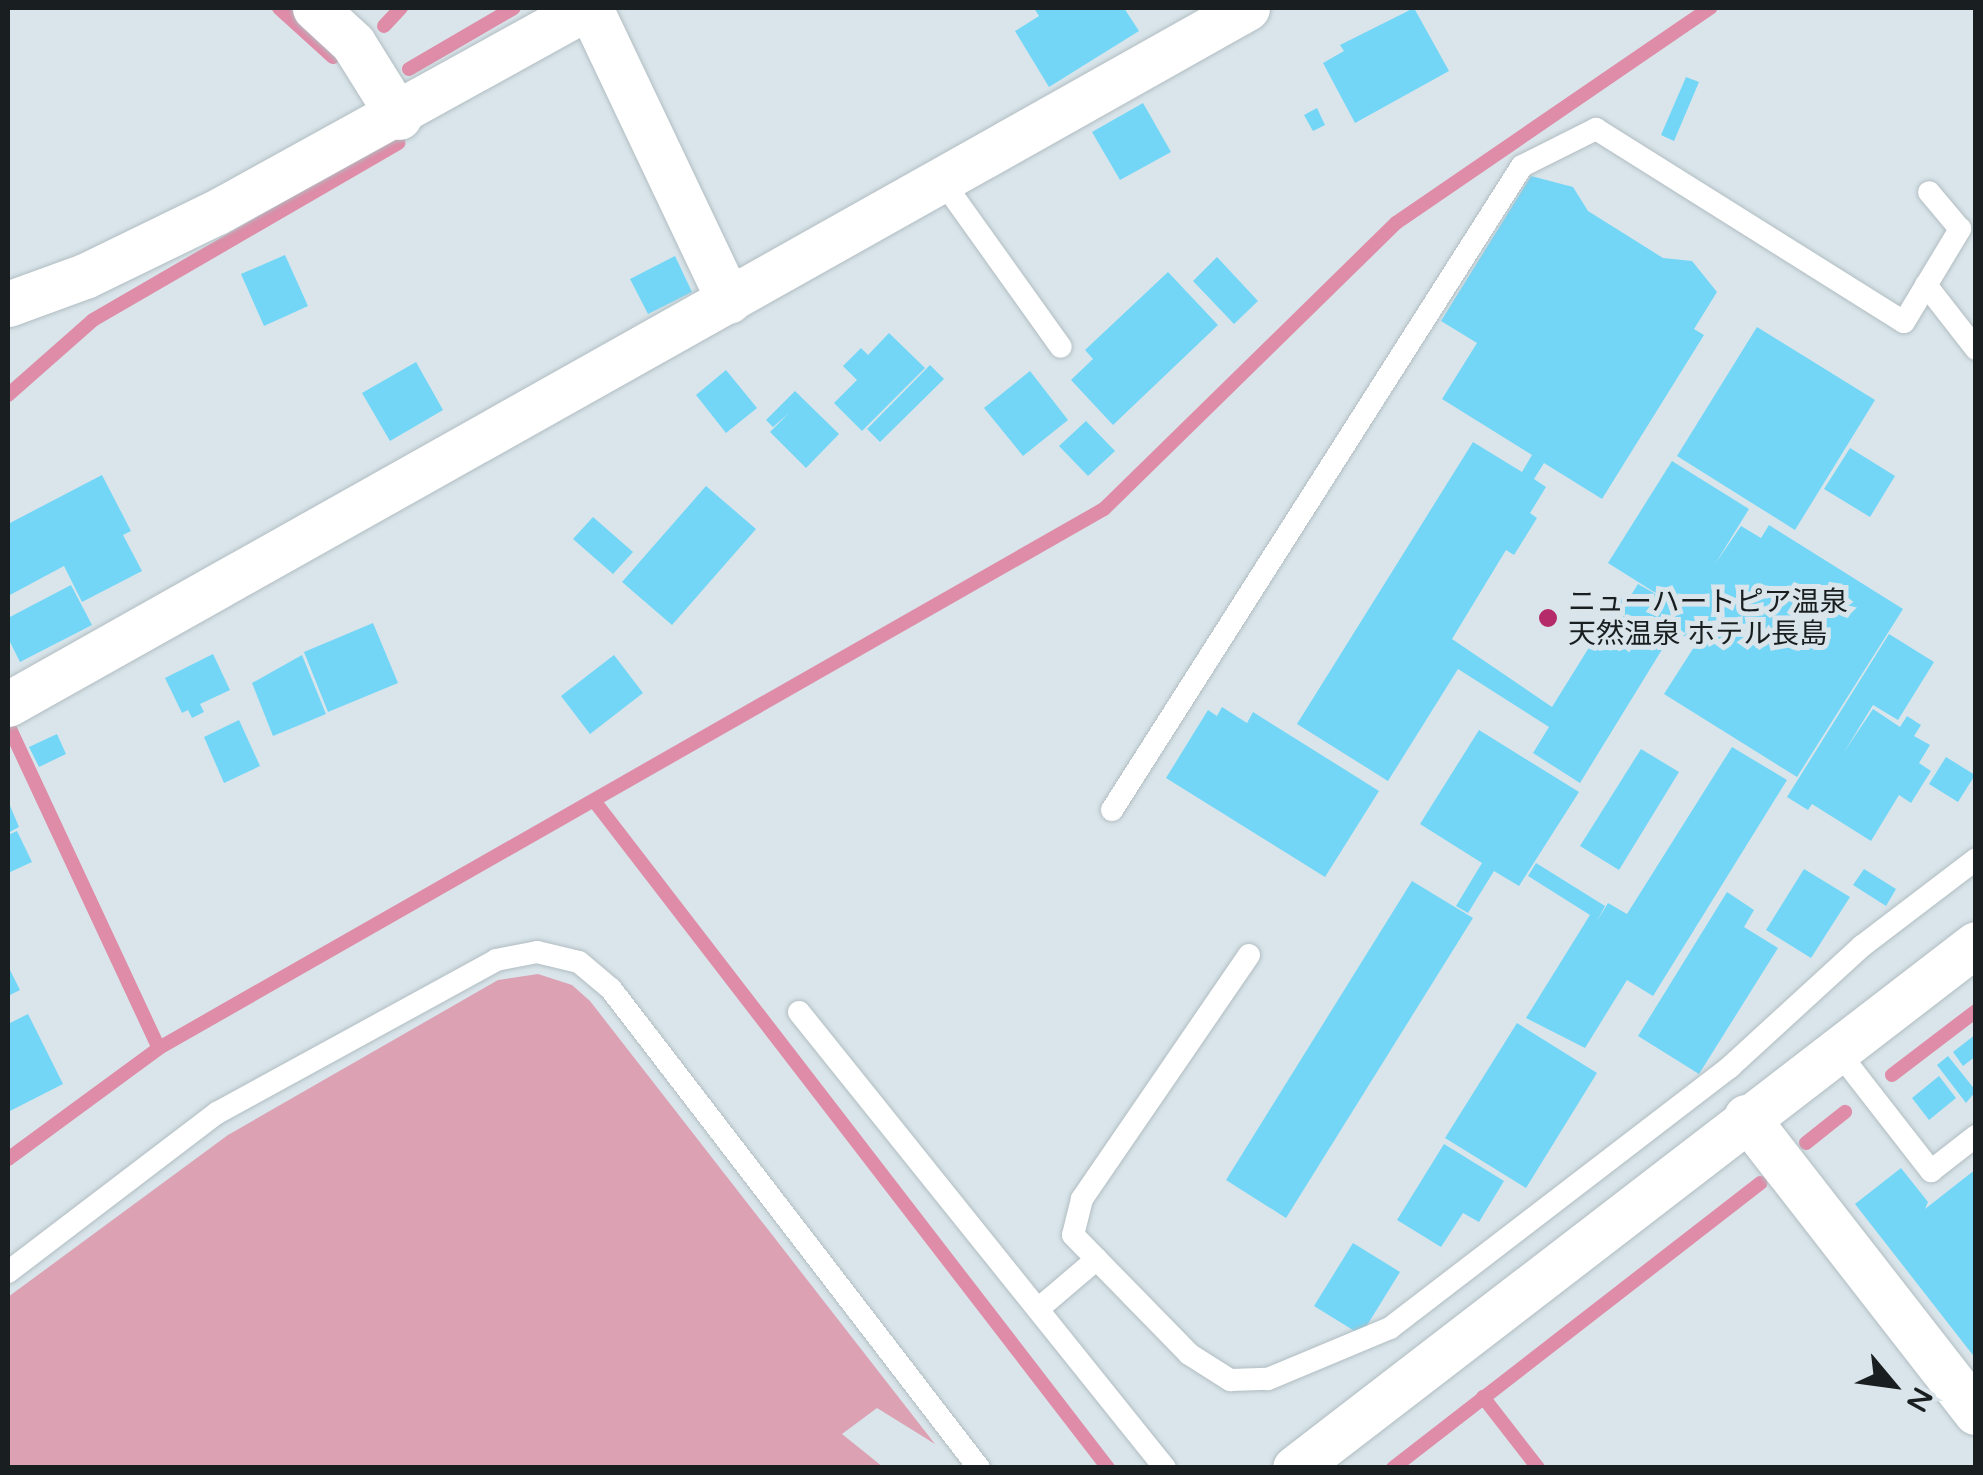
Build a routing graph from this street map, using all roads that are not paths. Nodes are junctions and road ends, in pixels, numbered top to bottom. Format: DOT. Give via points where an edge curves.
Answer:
graph roads {
  1 [pos="315,8"];
  2 [pos="588,8"];
  3 [pos="1247,8"];
  4 [pos="400,117"];
  5 [pos="941,180"];
  6 [pos="1929,192"];
  7 [pos="1926,285"];
  8 [pos="729,301"];
  9 [pos="8,304"];
  10 [pos="1061,346"];
  11 [pos="1976,349"];
  12 [pos="8,704"];
  13 [pos="1112,810"];
  14 [pos="1976,859"];
  15 [pos="1976,944"];
  16 [pos="1249,955"];
  17 [pos="799,1012"];
  18 [pos="1836,1049"];
  19 [pos="1746,1116"];
  20 [pos="1976,1136"];
  21 [pos="1097,1259"];
  22 [pos="8,1272"];
  23 [pos="1038,1309"];
  24 [pos="1976,1412"];
  25 [pos="979,1468"];
  26 [pos="1164,1468"];
  27 [pos="1295,1468"];
  1 -- 4 [label="street" via="353,43"];
  2 -- 4 [label="street"];
  2 -- 8 [label="street"];
  3 -- 5 [label="street"];
  4 -- 9 [label="street" via="85,276"];
  5 -- 8 [label="street"];
  5 -- 10 [label="lane"];
  6 -- 7 [label="lane" via="1960,229"];
  7 -- 11 [label="lane"];
  7 -- 13 [label="lane" via="1904,322 1596,129 1522,166"];
  8 -- 12 [label="street"];
  14 -- 21 [label="lane" via="1862,946 1715,1079 1390,1328 1324,1361 1268,1380 1230,1380 1189,1354"];
  15 -- 18 [label="street"];
  16 -- 21 [label="lane" via="1082,1200 1073,1235"];
  17 -- 23 [label="lane"];
  18 -- 19 [label="street"];
  18 -- 20 [label="lane" via="1931,1172"];
  19 -- 24 [label="street"];
  19 -- 27 [label="street"];
  21 -- 23 [label="lane"];
  22 -- 25 [label="lane" via="218,1113 496,960 537,952 579,962 611,989"];
  23 -- 26 [label="lane"];
}
